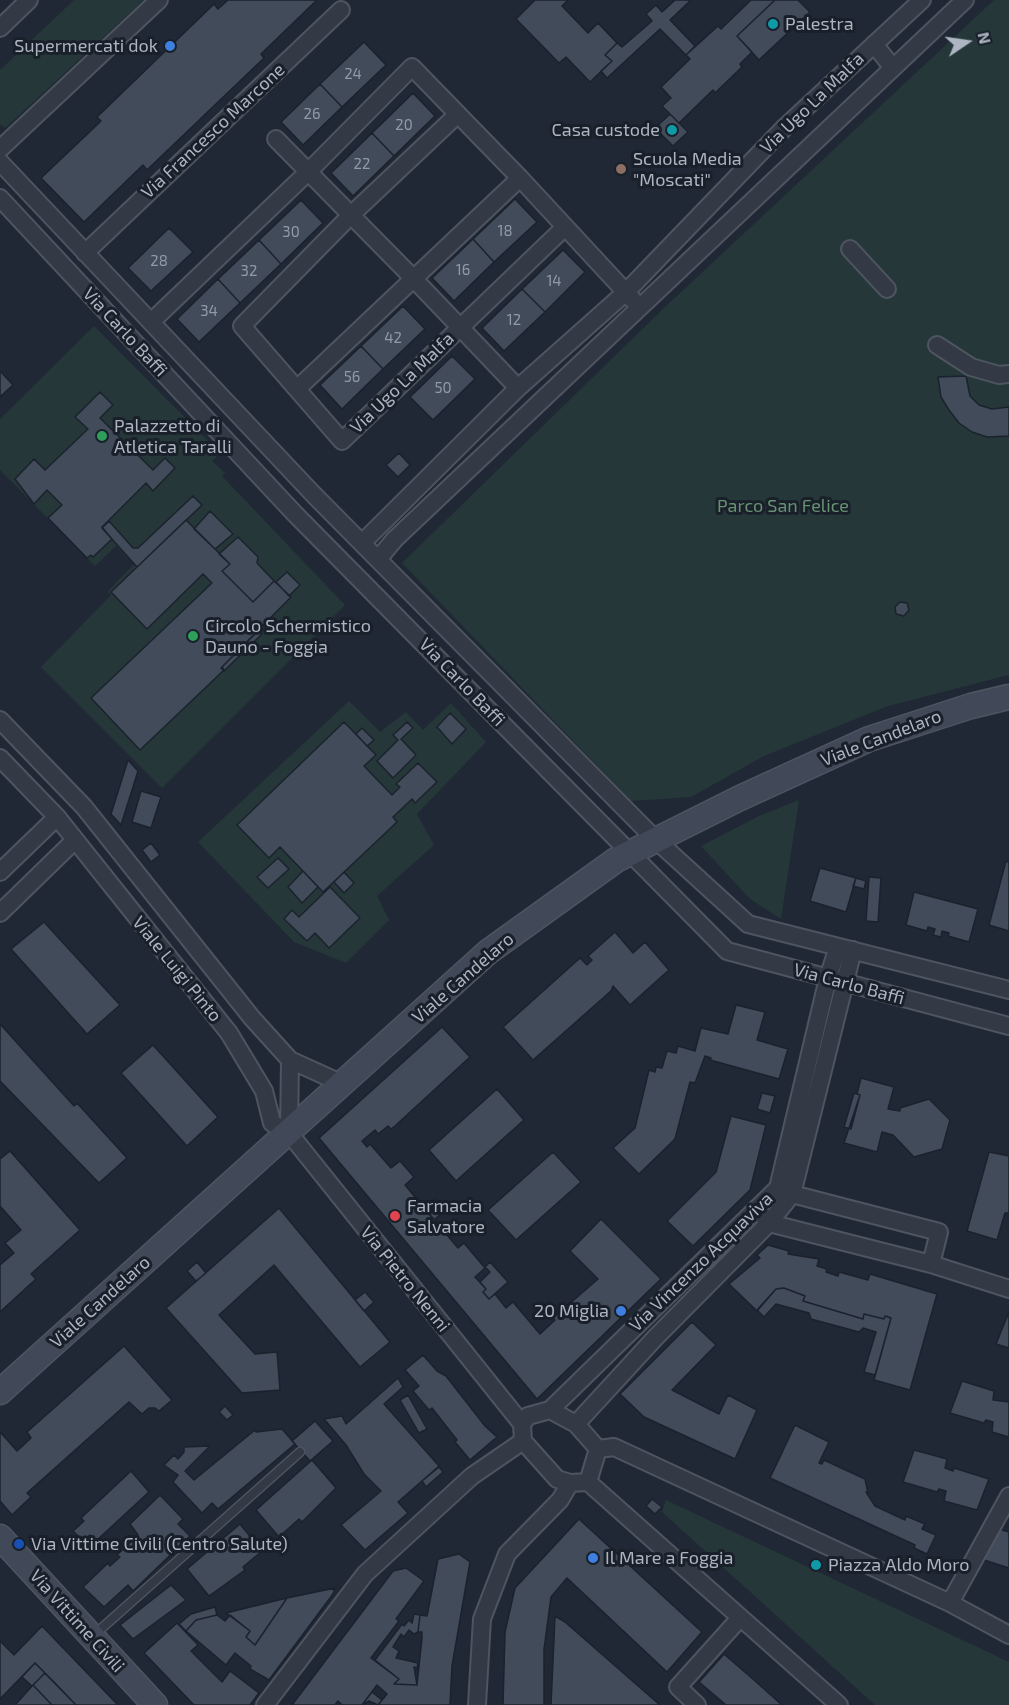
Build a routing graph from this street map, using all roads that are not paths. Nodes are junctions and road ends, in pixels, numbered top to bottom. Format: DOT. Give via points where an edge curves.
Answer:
graph roads {
  1 [pos="29,0"];
  2 [pos="159,0"];
  3 [pos="922,0"];
  4 [pos="964,0"];
  5 [pos="341,10"];
  6 [pos="0,28"];
  7 [pos="874,44"];
  8 [pos="893,68"];
  9 [pos="458,114"];
  10 [pos="276,140"];
  11 [pos="0,149"];
  12 [pos="0,162"];
  13 [pos="308,172"];
  14 [pos="520,178"];
  15 [pos="0,198"];
  16 [pos="351,215"];
  17 [pos="565,227"];
  18 [pos="849,249"];
  19 [pos="85,253"];
  20 [pos="414,278"];
  21 [pos="887,289"];
  22 [pos="626,292"];
  23 [pos="640,307"];
  24 [pos="151,322"];
  25 [pos="459,328"];
  26 [pos="937,345"];
  27 [pos="1009,374"];
  28 [pos="298,388"];
  29 [pos="518,388"];
  30 [pos="447,456"];
  31 [pos="463,474"];
  32 [pos="344,523"];
  33 [pos="363,542"];
  34 [pos="326,544"];
  35 [pos="379,558"];
  36 [pos="409,589"];
  37 [pos="390,609"];
  38 [pos="1009,697"];
  39 [pos="0,720"];
  40 [pos="0,758"];
  41 [pos="57,817"];
  42 [pos="655,839"];
  43 [pos="74,841"];
  44 [pos="629,854"];
  45 [pos="0,872"];
  46 [pos="145,885"];
  47 [pos="128,908"];
  48 [pos="0,913"];
  49 [pos="845,949"];
  50 [pos="828,978"];
  51 [pos="846,983"];
  52 [pos="1009,990"];
  53 [pos="1009,1026"];
  54 [pos="290,1060"];
  55 [pos="343,1084"];
  56 [pos="289,1133"];
  57 [pos="792,1194"];
  58 [pos="757,1208"];
  59 [pos="769,1222"];
  60 [pos="931,1264"];
  61 [pos="1009,1289"];
  62 [pos="0,1392"];
  63 [pos="550,1410"];
  64 [pos="576,1424"];
  65 [pos="523,1433"];
  66 [pos="598,1449"];
  67 [pos="300,1452"];
  68 [pos="588,1482"];
  69 [pos="570,1483"];
  70 [pos="1009,1496"];
  71 [pos="0,1537"];
  72 [pos="950,1603"];
  73 [pos="740,1618"];
  74 [pos="1009,1635"];
  75 [pos="92,1637"];
  76 [pos="154,1705"];
  77 [pos="265,1705"];
  78 [pos="477,1705"];
  79 [pos="697,1705"];
  80 [pos="839,1705"];
  1 -- 6 [label="street"];
  2 -- 11 [label="street"];
  3 -- 7 [label="street, Via Ugo La Malfa"];
  4 -- 8 [label="street, Via Ugo La Malfa"];
  5 -- 19 [label="street, Via Francesco Marcone"];
  7 -- 8 [label="street, Via Ugo La Malfa"];
  7 -- 22 [label="street, Via Ugo La Malfa" via="764,148"];
  8 -- 23 [label="street, Via Ugo La Malfa"];
  9 -- 13 [label="street" via="411,67"];
  9 -- 14 [label="street"];
  9 -- 16 [label="street, Via Ugo La Malfa"];
  10 -- 13 [label="street, Via Ugo La Malfa"];
  12 -- 19 [label="street, Via Carlo Baffi"];
  13 -- 16 [label="street, Via Ugo La Malfa"];
  13 -- 24 [label="street"];
  14 -- 17 [label="street"];
  14 -- 20 [label="street"];
  15 -- 34 [label="street, Via Carlo Baffi"];
  16 -- 20 [label="street, Via Ugo La Malfa"];
  16 -- 28 [label="street, Via Ugo La Malfa" via="242,326"];
  17 -- 22 [label="street"];
  17 -- 25 [label="street, Via Ugo La Malfa"];
  18 -- 21 [label="street"];
  19 -- 24 [label="street, Via Carlo Baffi"];
  20 -- 25 [label="street, Via Ugo La Malfa"];
  20 -- 28 [label="street"];
  22 -- 23 [label="street"];
  22 -- 29 [label="street, Via Ugo La Malfa"];
  23 -- 31 [label="street, Via Ugo La Malfa"];
  24 -- 32 [label="street, Via Carlo Baffi"];
  25 -- 28 [label="street, Via Ugo La Malfa" via="342,441"];
  25 -- 29 [label="street, Via Ugo La Malfa"];
  26 -- 27 [label="street" via="971,367"];
  29 -- 30 [label="street, Via Ugo La Malfa"];
  30 -- 31 [label="street"];
  30 -- 33 [label="street, Via Ugo La Malfa"];
  31 -- 35 [label="street, Via Ugo La Malfa"];
  32 -- 33 [label="street, Via Carlo Baffi"];
  32 -- 34 [label="street"];
  33 -- 35 [label="street, Via Carlo Baffi"];
  34 -- 37 [label="street, Via Carlo Baffi"];
  35 -- 36 [label="street, Via Carlo Baffi"];
  36 -- 37 [label="street"];
  36 -- 42 [label="street, Via Carlo Baffi"];
  37 -- 44 [label="street, Via Carlo Baffi"];
  38 -- 42 [label="main road, Viale Candelaro" via="869,740"];
  39 -- 46 [label="street, Viale Luigi Pinto" via="84,807"];
  40 -- 41 [label="street, Viale Luigi Pinto"];
  41 -- 43 [label="street, Viale Luigi Pinto"];
  41 -- 45 [label="street"];
  42 -- 44 [label="main road, Viale Candelaro"];
  42 -- 49 [label="street, Via Carlo Baffi" via="748,924"];
  43 -- 47 [label="street, Viale Luigi Pinto"];
  43 -- 48 [label="street"];
  44 -- 50 [label="street, Via Carlo Baffi" via="727,951"];
  44 -- 55 [label="main road, Viale Candelaro" via="489,952"];
  46 -- 47 [label="street"];
  46 -- 54 [label="street, Viale Luigi Pinto"];
  47 -- 56 [label="street, Viale Luigi Pinto" via="229,1033 264,1091 272,1123"];
  49 -- 50 [label="street, Via Vincenzo Acquaviva"];
  49 -- 51 [label="street, Via Vincenzo Acquaviva"];
  49 -- 52 [label="street, Via Carlo Baffi"];
  50 -- 51 [label="street, Via Carlo Baffi"];
  50 -- 58 [label="street, Via Vincenzo Acquaviva" via="778,1188"];
  51 -- 53 [label="street, Via Carlo Baffi"];
  51 -- 57 [label="street, Via Vincenzo Acquaviva"];
  54 -- 55 [label="street, Viale Luigi Pinto"];
  54 -- 56 [label="street"];
  55 -- 56 [label="main road, Viale Candelaro"];
  56 -- 62 [label="main road, Viale Candelaro"];
  56 -- 65 [label="street, Via Pietro Nenni"];
  57 -- 59 [label="street, Via Vincenzo Acquaviva"];
  57 -- 60 [label="street" via="939,1232"];
  58 -- 59 [label="street"];
  58 -- 63 [label="street, Via Vincenzo Acquaviva"];
  59 -- 60 [label="street"];
  59 -- 64 [label="street, Via Vincenzo Acquaviva"];
  60 -- 61 [label="street"];
  63 -- 64 [label="street"];
  63 -- 65 [label="street" via="528,1416"];
  64 -- 66 [label="street"];
  65 -- 69 [label="street" via="557,1479"];
  65 -- 77 [label="street" via="365,1574"];
  66 -- 68 [label="street"];
  66 -- 72 [label="street" via="614,1447"];
  67 -- 75 [label="lane"];
  68 -- 69 [label="street"];
  68 -- 73 [label="street"];
  69 -- 78 [label="street" via="561,1500 507,1554 482,1619"];
  70 -- 72 [label="street"];
  71 -- 75 [label="main road, Via Vittime Civili"];
  72 -- 74 [label="street"];
  73 -- 79 [label="street" via="678,1687"];
  73 -- 80 [label="street"];
  75 -- 76 [label="main road, Via Vittime Civili"];
}
